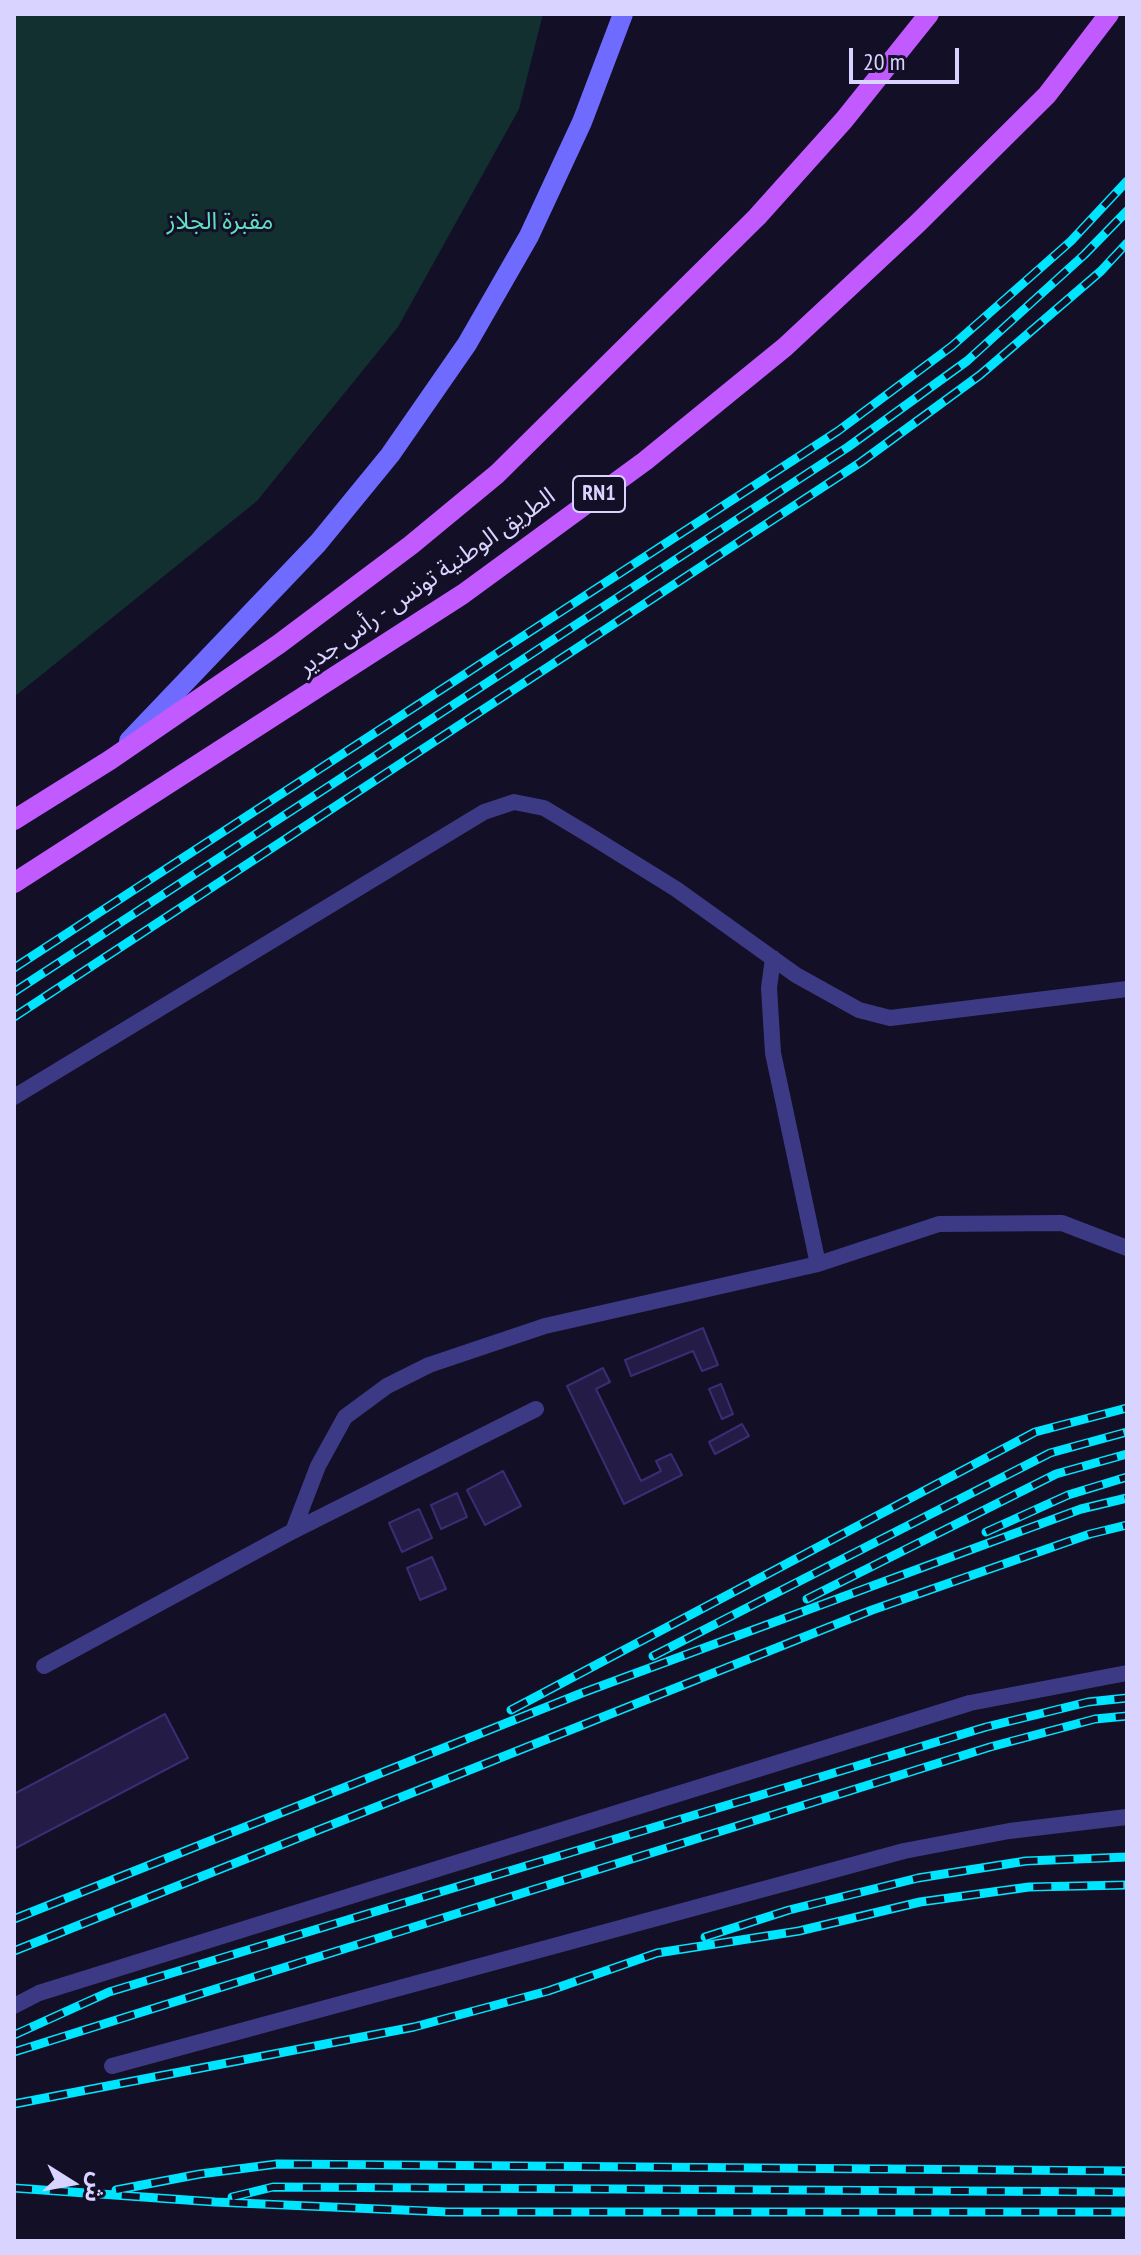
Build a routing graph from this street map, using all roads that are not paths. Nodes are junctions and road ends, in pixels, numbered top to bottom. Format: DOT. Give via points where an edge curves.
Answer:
graph roads {
  1 [pos="623,14"];
  2 [pos="929,14"];
  3 [pos="1109,14"];
  4 [pos="110,760"];
  5 [pos="14,820"];
  6 [pos="14,883"];
  7 [pos="773,958"];
  8 [pos="1127,989"];
  9 [pos="14,1097"];
  10 [pos="1127,1248"];
  11 [pos="818,1264"];
  12 [pos="536,1409"];
  13 [pos="293,1531"];
  14 [pos="44,1666"];
  15 [pos="1127,1673"];
  16 [pos="1127,1817"];
  17 [pos="14,2006"];
  18 [pos="112,2066"];
  1 -- 4 [label="main road" via="582,122 529,236 450,368 390,455 318,543"];
  2 -- 4 [label="main road, الطريق الوطنية تونس - رأس جدير" via="757,217 497,474 279,644"];
  3 -- 6 [label="main road, الطريق الوطنية تونس - رأس جدير / RN1" via="1047,95 917,224 785,347 645,461 463,594"];
  4 -- 5 [label="main road, الطريق الوطنية تونس - رأس جدير"];
  7 -- 8 [label="lane" via="859,1010 890,1018"];
  7 -- 9 [label="lane" via="576,827 544,808 514,802 484,812"];
  7 -- 11 [label="lane" via="773,1053"];
  10 -- 11 [label="lane" via="1062,1223 939,1224"];
  11 -- 13 [label="lane" via="545,1326 429,1365 387,1386 345,1417 318,1466"];
  12 -- 13 [label="lane"];
  13 -- 14 [label="lane"];
  15 -- 17 [label="lane" via="970,1703 39,1993"];
  16 -- 18 [label="lane" via="904,1851"];
}
